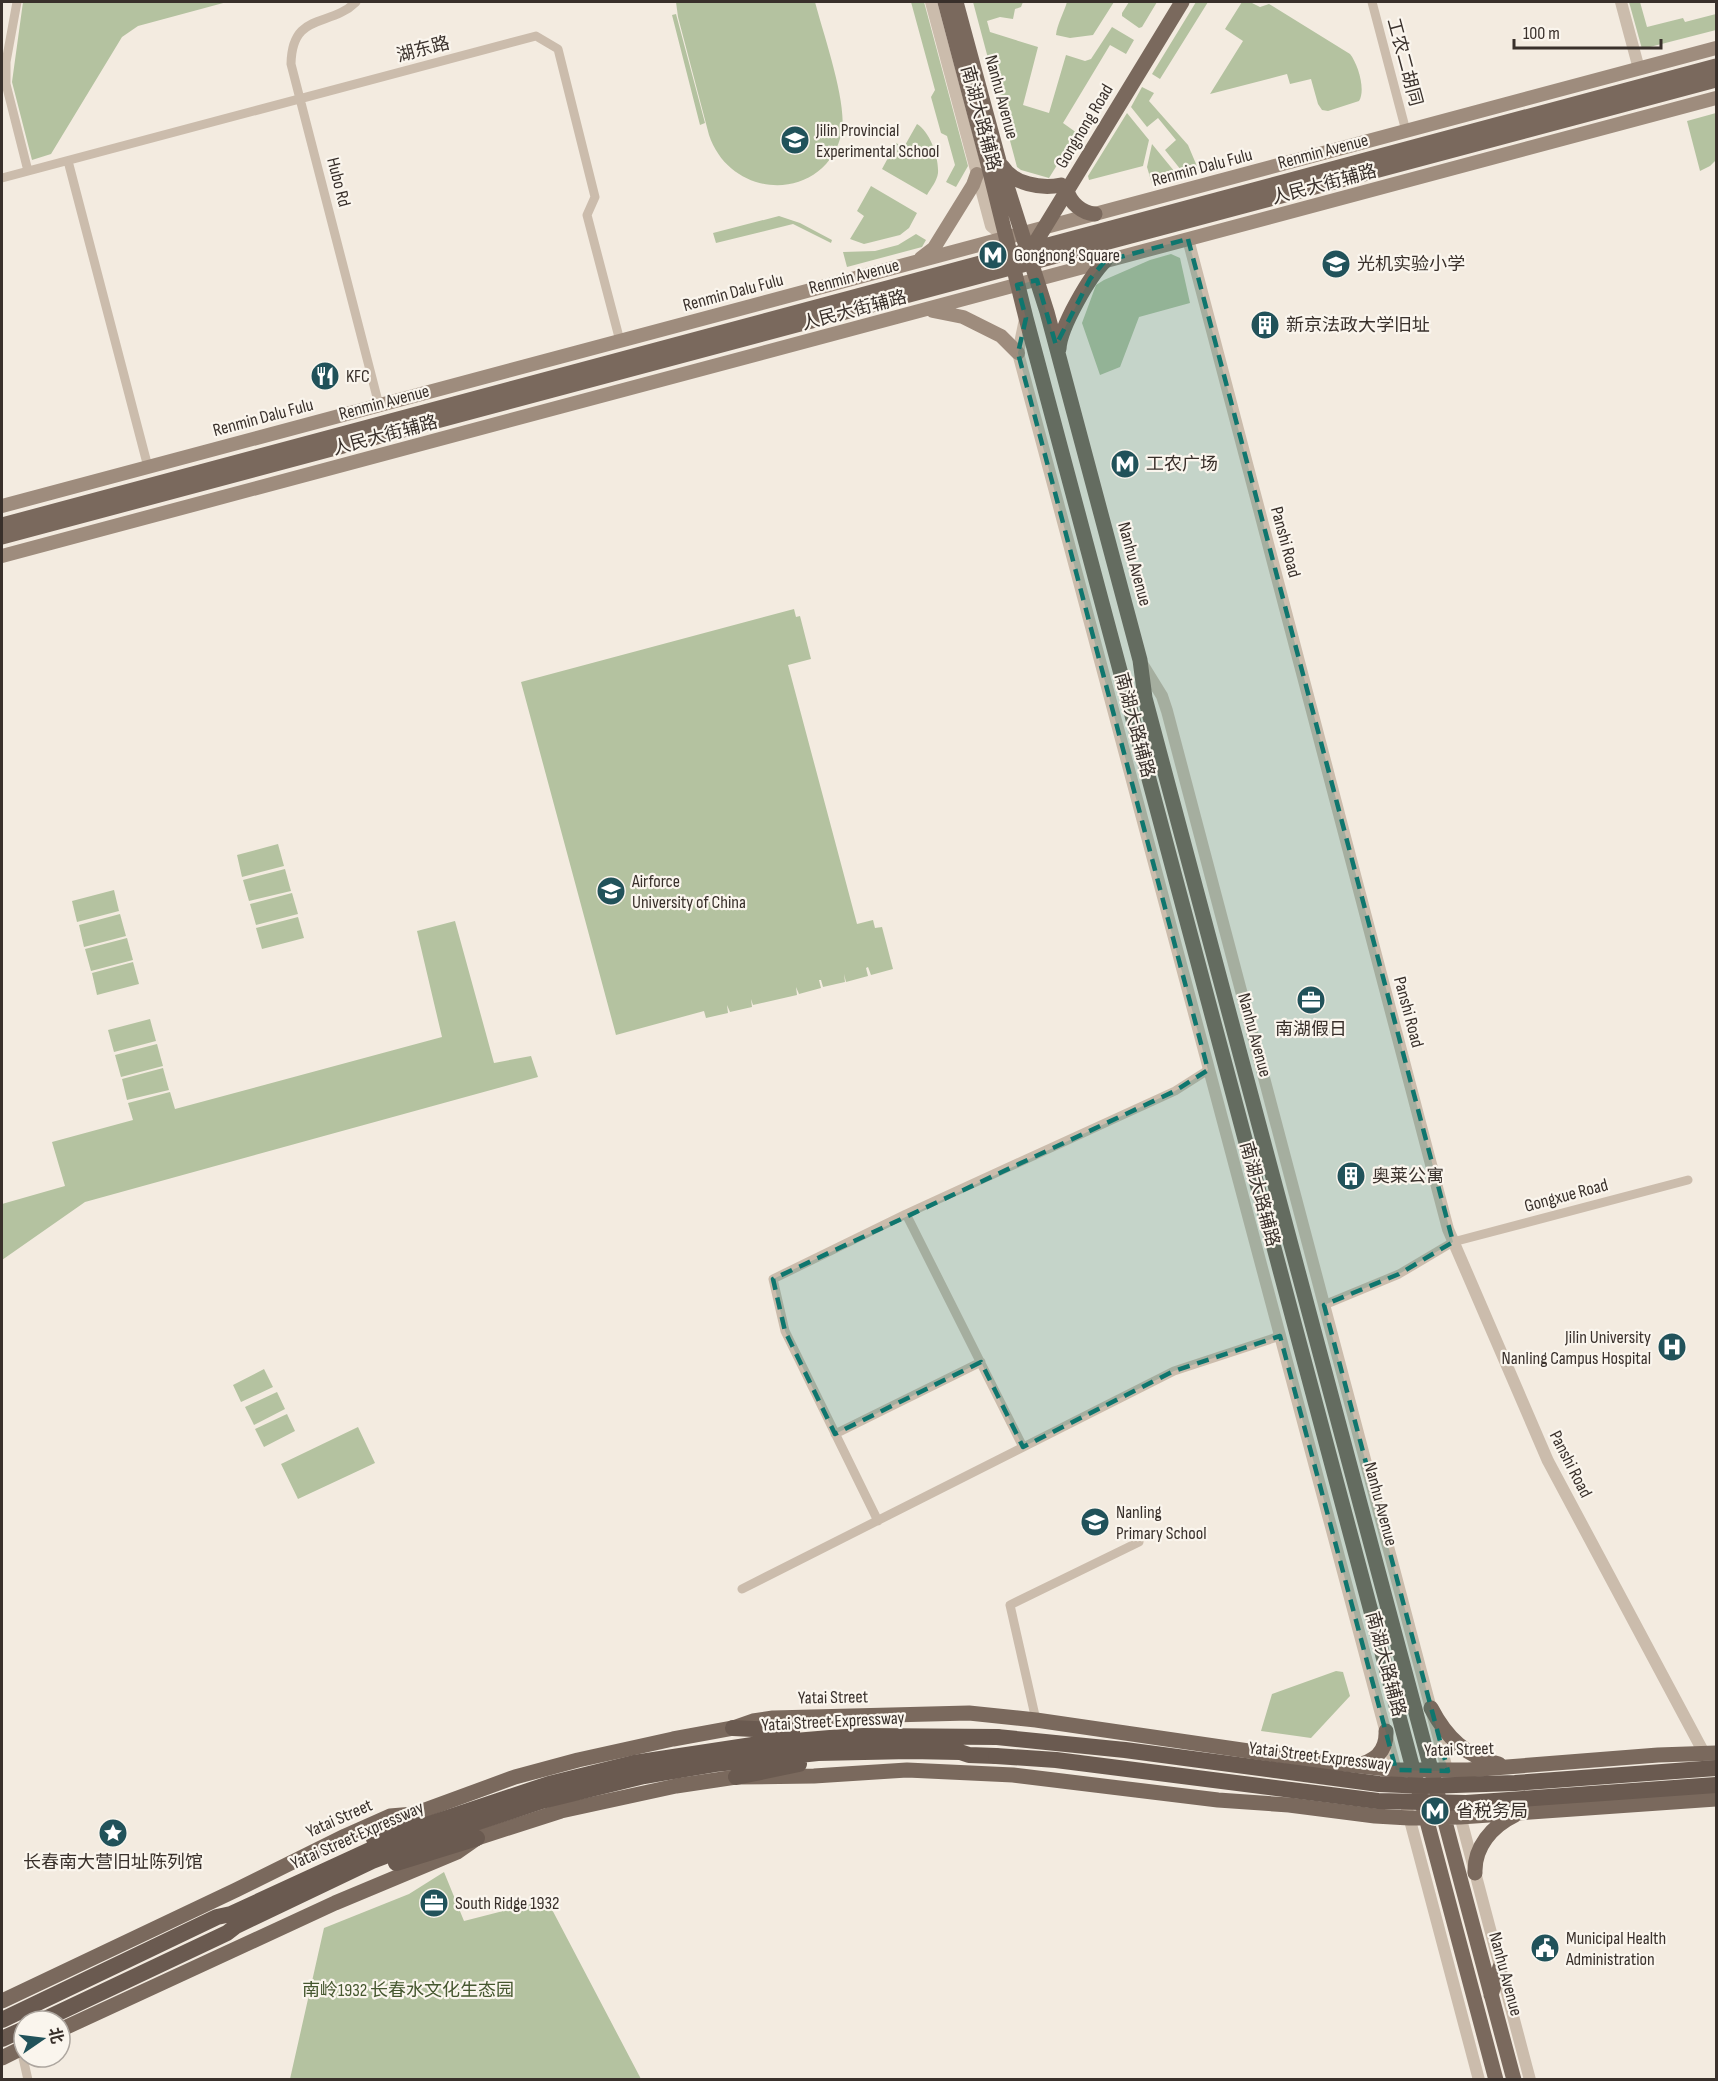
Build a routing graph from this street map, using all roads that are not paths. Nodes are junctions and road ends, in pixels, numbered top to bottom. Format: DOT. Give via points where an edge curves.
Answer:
graph roads {
  1 [pos="17,2"];
  2 [pos="357,2"];
  3 [pos="932,2"];
  4 [pos="945,2"];
  5 [pos="956,2"];
  6 [pos="1174,2"];
  7 [pos="1182,2"];
  8 [pos="1372,2"];
  9 [pos="1621,2"];
  10 [pos="1716,48"];
  11 [pos="1716,66"];
  12 [pos="1639,69"];
  13 [pos="1716,80"];
  14 [pos="1716,98"];
  15 [pos="300,99"];
  16 [pos="1406,131"];
  17 [pos="68,161"];
  18 [pos="999,161"];
  19 [pos="28,171"];
  20 [pos="977,174"];
  21 [pos="2,178"];
  22 [pos="1064,188"];
  23 [pos="1095,214"];
  24 [pos="1006,238"];
  25 [pos="1188,239"];
  26 [pos="1031,243"];
  27 [pos="1012,261"];
  28 [pos="1106,261"];
  29 [pos="908,264"];
  30 [pos="1037,280"];
  31 [pos="1017,285"];
  32 [pos="916,312"];
  33 [pos="1026,318"];
  34 [pos="620,341"];
  35 [pos="1018,352"];
  36 [pos="1059,358"];
  37 [pos="380,405"];
  38 [pos="148,466"];
  39 [pos="2,506"];
  40 [pos="2,525"];
  41 [pos="2,537"];
  42 [pos="2,556"];
  43 [pos="1140,660"];
  44 [pos="1208,1070"];
  45 [pos="1688,1180"];
  46 [pos="906,1214"];
  47 [pos="1453,1242"];
  48 [pos="1324,1305"];
  49 [pos="1280,1336"];
  50 [pos="981,1362"];
  51 [pos="835,1434"];
  52 [pos="1023,1448"];
  53 [pos="878,1521"];
  54 [pos="1139,1542"];
  55 [pos="742,1589"];
  56 [pos="1431,1708"];
  57 [pos="1036,1720"];
  58 [pos="733,1728"];
  59 [pos="1386,1731"];
  60 [pos="965,1736"];
  61 [pos="1710,1753"];
  62 [pos="969,1755"];
  63 [pos="1354,1766"];
  64 [pos="1514,1767"];
  65 [pos="1716,1768"];
  66 [pos="1396,1770"];
  67 [pos="1413,1770"];
  68 [pos="1432,1771"];
  69 [pos="1448,1771"];
  70 [pos="736,1777"];
  71 [pos="1716,1785"];
  72 [pos="1716,1799"];
  73 [pos="414,1814"];
  74 [pos="1518,1814"];
  75 [pos="1460,1817"];
  76 [pos="1409,1818"];
  77 [pos="1426,1818"];
  78 [pos="1444,1818"];
  79 [pos="477,1838"];
  80 [pos="1475,1873"];
  81 [pos="218,1917"];
  82 [pos="227,1933"];
  83 [pos="1500,1967"];
  84 [pos="1491,1995"];
  85 [pos="2,2001"];
  86 [pos="65,2009"];
  87 [pos="2,2020"];
  88 [pos="72,2024"];
  89 [pos="1479,2079"];
  90 [pos="1496,2079"];
  91 [pos="1514,2079"];
  92 [pos="1530,2079"];
  1 -- 19 [label="street" via="6,84"];
  2 -- 15 [label="street, Hubo Rd" via="340,14 316,20 291,47"];
  3 -- 20 [label="street, 南湖大路辅路"];
  4 -- 24 [label="main road, Nanhu Avenue"];
  5 -- 18 [label="main road, Nanhu Avenue"];
  6 -- 22 [label="main road, Gongnong Road"];
  7 -- 22 [label="main road, Gongnong Road"];
  8 -- 16 [label="street, 工农二胡同"];
  9 -- 12 [label="street"];
  10 -- 12 [label="main road, Renmin Dalu Fulu"];
  11 -- 26 [label="main road, Renmin Avenue"];
  12 -- 16 [label="main road, Renmin Dalu Fulu"];
  13 -- 26 [label="main road, Renmin Avenue"];
  14 -- 25 [label="main road, 人民大街辅路"];
  15 -- 17 [label="street, 湖东路"];
  15 -- 34 [label="street, 湖东路" via="536,36 558,49 595,197 586,215"];
  15 -- 37 [label="street, Hubo Rd"];
  16 -- 23 [label="main road, Renmin Dalu Fulu"];
  17 -- 19 [label="street, 湖东路"];
  17 -- 38 [label="street"];
  18 -- 22 [label="main road" via="1005,172 1017,180"];
  18 -- 26 [label="main road, Nanhu Avenue"];
  19 -- 21 [label="street, 湖东路"];
  20 -- 24 [label="street, 南湖大路辅路" via="991,225"];
  20 -- 29 [label="main road" via="934,248"];
  22 -- 23 [label="main road" via="1077,206"];
  22 -- 26 [label="main road, Gongnong Road"];
  23 -- 26 [label="main road, Renmin Dalu Fulu"];
  24 -- 26 [label="main road, Renmin Dalu Fulu"];
  24 -- 27 [label="main road, Nanhu Avenue"];
  24 -- 29 [label="main road, Renmin Dalu Fulu"];
  25 -- 28 [label="main road, 人民大街辅路"];
  25 -- 47 [label="street, Panshi Road"];
  26 -- 27 [label="main road, Gongnong Road"];
  26 -- 30 [label="main road, Nanhu Avenue"];
  27 -- 31 [label="main road, Nanhu Avenue"];
  27 -- 40 [label="main road, Renmin Avenue"];
  27 -- 41 [label="main road, Renmin Avenue"];
  28 -- 30 [label="main road, 人民大街辅路"];
  28 -- 36 [label="main road" via="1090,279 1060,337"];
  29 -- 34 [label="main road, Renmin Dalu Fulu"];
  30 -- 31 [label="main road, 人民大街辅路"];
  30 -- 36 [label="main road, Nanhu Avenue"];
  31 -- 32 [label="main road, 人民大街辅路"];
  31 -- 33 [label="main road, Nanhu Avenue"];
  32 -- 35 [label="main road" via="936,310 963,317 1001,336"];
  32 -- 42 [label="main road, 人民大街辅路"];
  33 -- 35 [label="street, 南湖大路辅路"];
  33 -- 67 [label="main road, Nanhu Avenue"];
  34 -- 37 [label="main road, Renmin Dalu Fulu"];
  35 -- 44 [label="street, 南湖大路辅路"];
  36 -- 43 [label="main road, Nanhu Avenue"];
  37 -- 38 [label="main road, Renmin Dalu Fulu"];
  38 -- 39 [label="main road, Renmin Dalu Fulu"];
  43 -- 48 [label="street, 南湖大路辅路" via="1167,711"];
  43 -- 68 [label="main road, Nanhu Avenue" via="1145,698"];
  44 -- 46 [label="street" via="1175,1091"];
  44 -- 49 [label="street, 南湖大路辅路"];
  45 -- 47 [label="street, Gongxue Road"];
  46 -- 50 [label="street"];
  46 -- 51 [label="street" via="773,1279 785,1331"];
  47 -- 48 [label="street, Gongxue Road" via="1399,1274"];
  47 -- 61 [label="street, Panshi Road" via="1548,1461"];
  48 -- 56 [label="street, 南湖大路辅路"];
  49 -- 52 [label="street" via="1174,1371"];
  49 -- 59 [label="street, 南湖大路辅路"];
  50 -- 51 [label="street"];
  50 -- 52 [label="street"];
  51 -- 53 [label="street"];
  52 -- 53 [label="street"];
  53 -- 55 [label="street"];
  54 -- 57 [label="street" via="1010,1605"];
  56 -- 64 [label="main road" via="1463,1749 1485,1760"];
  56 -- 69 [label="street, 南湖大路辅路"];
  57 -- 58 [label="main road, Yatai Street" via="969,1713 807,1717 773,1718"];
  57 -- 63 [label="main road, Yatai Street"];
  58 -- 60 [label="highway" via="901,1728 953,1731"];
  58 -- 73 [label="main road, Yatai Street" via="578,1760 515,1777"];
  59 -- 63 [label="main road" via="1385,1745 1378,1755"];
  59 -- 66 [label="street, 南湖大路辅路"];
  60 -- 65 [label="highway, Yatai Street Expressway, bridge" via="1125,1750 1379,1784 1515,1783"];
  60 -- 81 [label="highway, Yatai Street Expressway" via="864,1736 769,1743 665,1757 592,1773 527,1790 420,1827"];
  61 -- 64 [label="main road, Yatai Street"];
  62 -- 70 [label="highway" via="960,1759 818,1762"];
  62 -- 71 [label="highway, Yatai Street Expressway, bridge" via="1056,1760 1378,1801 1466,1803"];
  62 -- 82 [label="highway, Yatai Street Expressway" via="910,1751 818,1753 696,1767 608,1784 515,1809 372,1861"];
  63 -- 66 [label="main road, Yatai Street"];
  64 -- 69 [label="main road, Yatai Street"];
  66 -- 67 [label="main road, Yatai Street"];
  66 -- 76 [label="street, 南湖大路辅路"];
  67 -- 68 [label="main road, Yatai Street"];
  67 -- 77 [label="main road, Nanhu Avenue"];
  68 -- 69 [label="main road, Yatai Street"];
  68 -- 78 [label="main road, Nanhu Avenue"];
  69 -- 75 [label="street, 南湖大路辅路"];
  70 -- 76 [label="main road" via="907,1770 1013,1775"];
  70 -- 79 [label="main road" via="580,1807"];
  72 -- 74 [label="main road"];
  73 -- 81 [label="highway" via="375,1838 227,1906"];
  73 -- 85 [label="main road, Yatai Street" via="390,1816 345,1836"];
  74 -- 75 [label="main road"];
  74 -- 80 [label="main road" via="1499,1824 1484,1842 1476,1858"];
  75 -- 78 [label="main road"];
  75 -- 80 [label="street, 南湖大路辅路"];
  76 -- 77 [label="main road"];
  76 -- 89 [label="street, 南湖大路辅路"];
  77 -- 78 [label="main road"];
  77 -- 90 [label="main road, Nanhu Avenue"];
  78 -- 84 [label="main road, Nanhu Avenue"];
  79 -- 82 [label="highway" via="363,1875 239,1932"];
  79 -- 88 [label="main road" via="457,1852 324,1908"];
  80 -- 83 [label="street, 南湖大路辅路"];
  81 -- 87 [label="highway, Yatai Street Expressway"];
  82 -- 86 [label="highway, Yatai Street Expressway"];
  83 -- 84 [label="main road"];
  83 -- 92 [label="street, 南湖大路辅路"];
  84 -- 91 [label="main road, Nanhu Avenue"];
}
